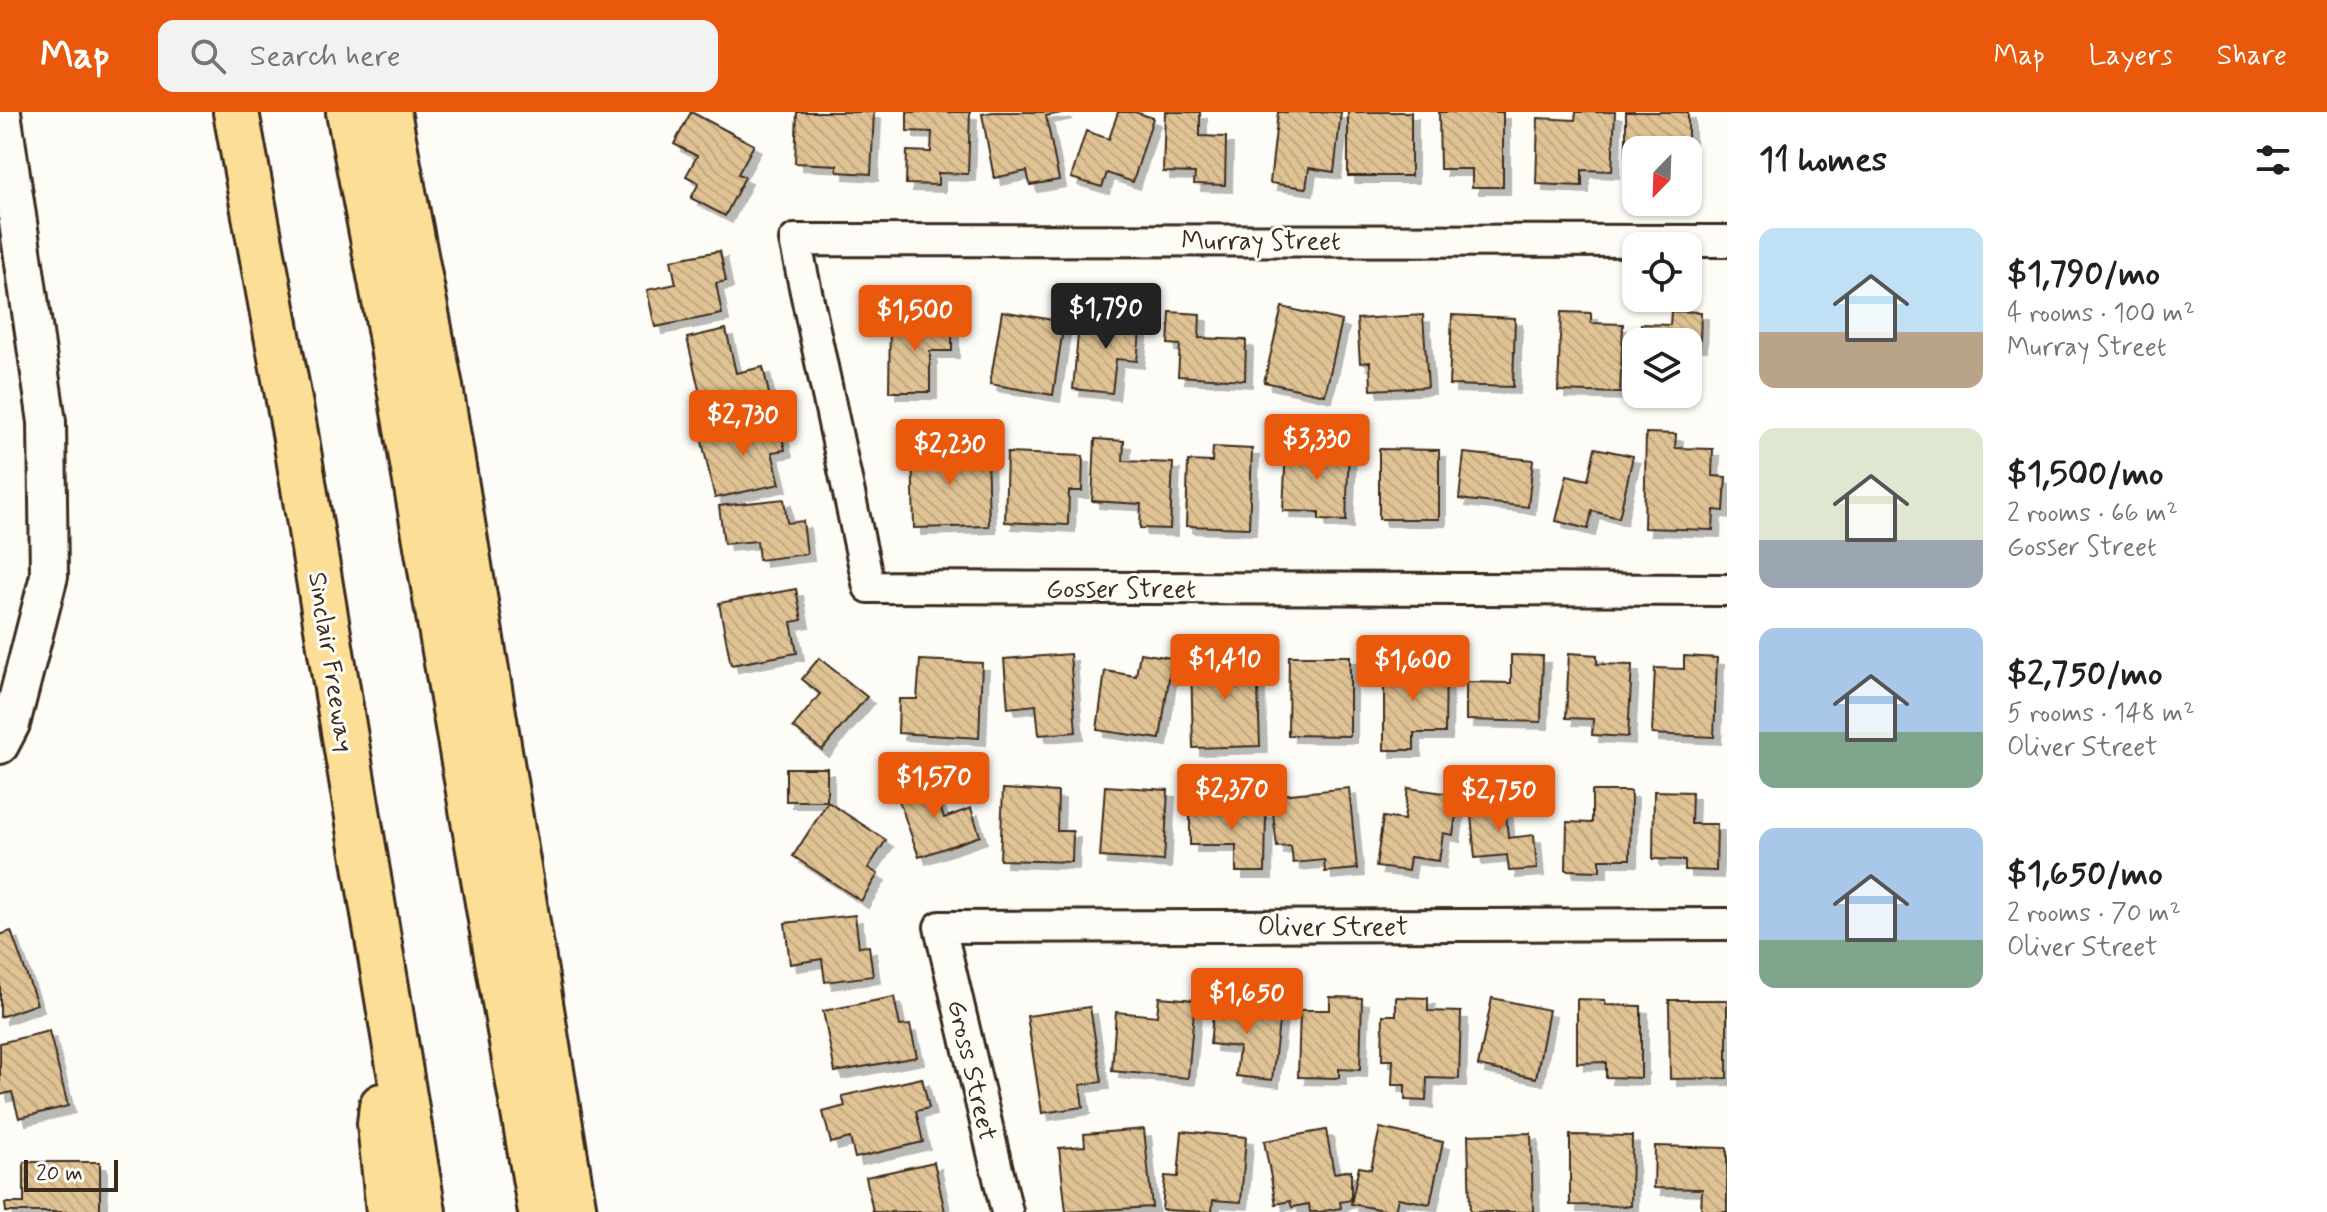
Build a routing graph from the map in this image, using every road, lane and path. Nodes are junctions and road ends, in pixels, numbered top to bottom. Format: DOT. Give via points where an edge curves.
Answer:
graph roads {
  1 [pos="2,112"];
  2 [pos="236,112"];
  3 [pos="349,112"];
  4 [pos="388,112"];
  5 [pos="795,240"];
  6 [pos="10,241"];
  7 [pos="1727,241"];
  8 [pos="1727,590"];
  9 [pos="0,745"];
  10 [pos="1727,924"];
  11 [pos="940,927"];
  12 [pos="388,1004"];
  13 [pos="389,1212"];
  14 [pos="423,1212"];
  15 [pos="541,1212"];
  16 [pos="574,1212"];
  17 [pos="1007,1212"];
  1 -- 6 [label="street"];
  2 -- 12 [label="highway, Sinclair Freeway" via="295,433"];
  3 -- 15 [label="highway"];
  4 -- 16 [label="highway" via="440,387"];
  5 -- 7 [label="street, Murray Street"];
  5 -- 8 [label="street, Gosser Street" via="869,587"];
  6 -- 9 [label="street" via="47,422 49,576 11,724"];
  10 -- 11 [label="street, Oliver Street"];
  11 -- 17 [label="street, Gross Street"];
  12 -- 13 [label="highway" via="380,1124"];
  12 -- 14 [label="highway, Sinclair Freeway"];
}
